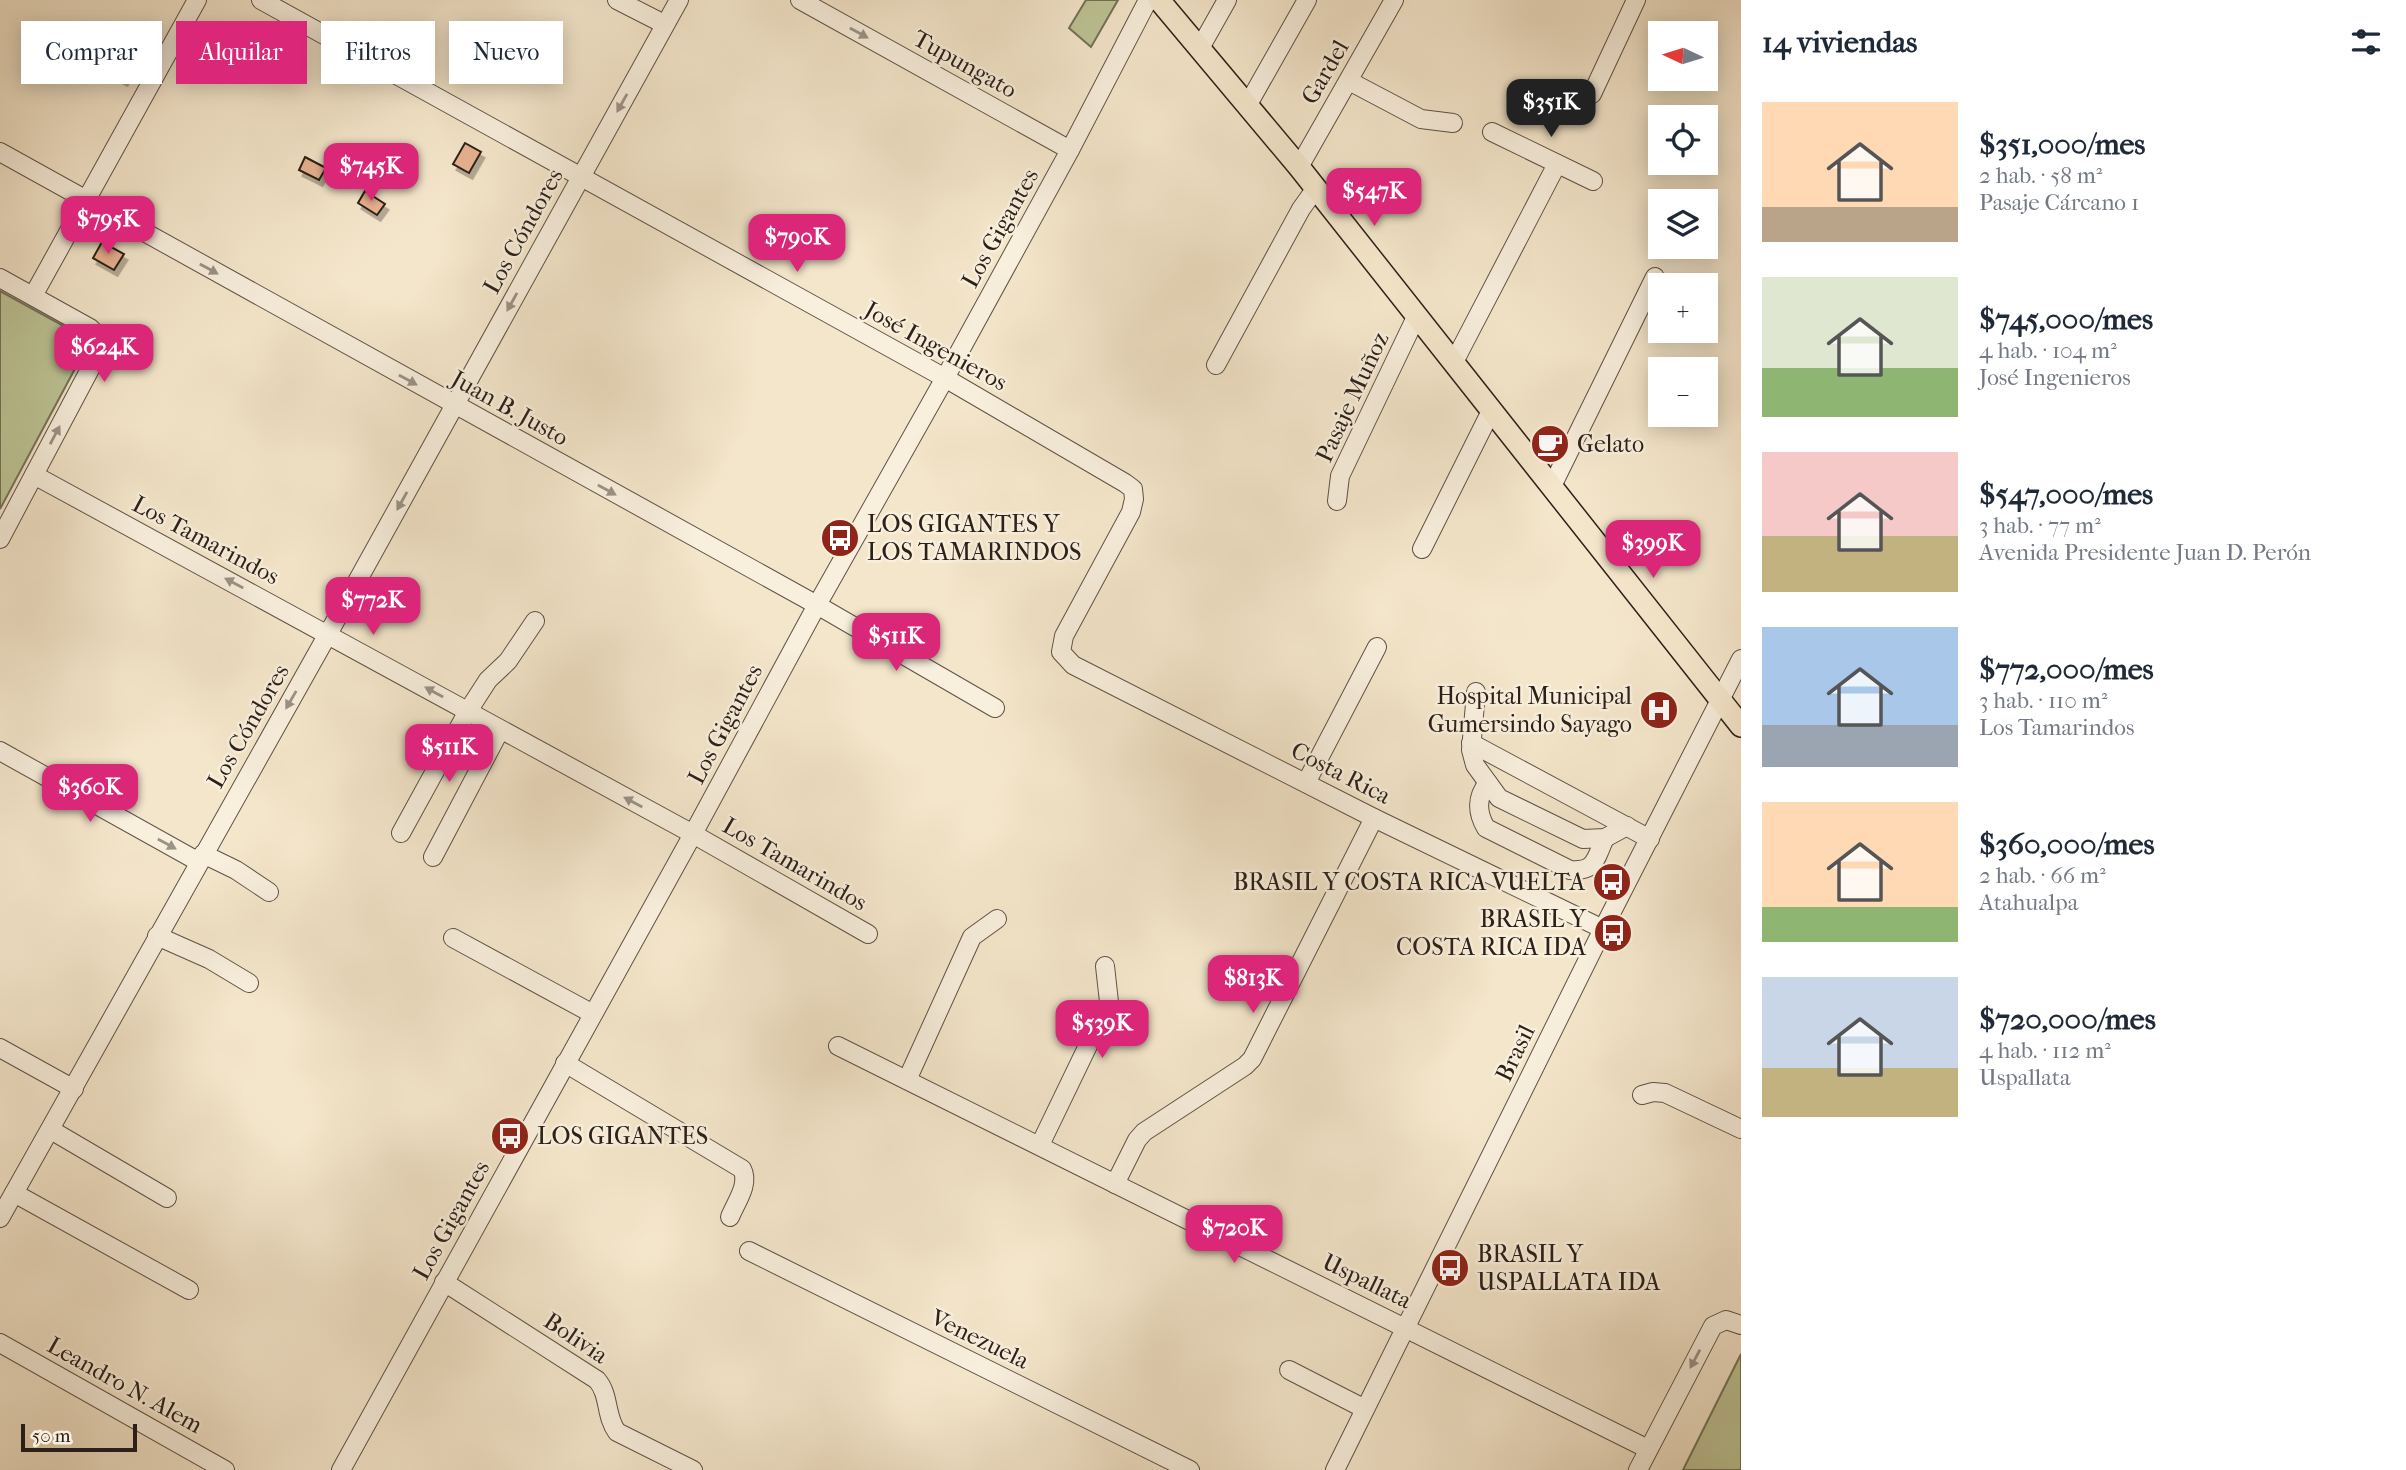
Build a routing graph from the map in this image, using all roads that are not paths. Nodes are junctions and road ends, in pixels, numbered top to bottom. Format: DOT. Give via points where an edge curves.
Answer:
graph roads {
  1 [pos="197,0"];
  2 [pos="261,0"];
  3 [pos="617,0"];
  4 [pos="678,0"];
  5 [pos="800,0"];
  6 [pos="1148,0"];
  7 [pos="1159,0"];
  8 [pos="1227,0"];
  9 [pos="1307,0"];
  10 [pos="1394,0"];
  11 [pos="1636,0"];
  12 [pos="664,24"];
  13 [pos="1200,48"];
  14 [pos="1349,80"];
  15 [pos="1592,94"];
  16 [pos="1247,106"];
  17 [pos="1453,123"];
  18 [pos="1492,132"];
  19 [pos="1070,150"];
  20 [pos="0,152"];
  21 [pos="1557,164"];
  22 [pos="1299,167"];
  23 [pos="581,177"];
  24 [pos="1593,181"];
  25 [pos="1316,188"];
  26 [pos="87,201"];
  27 [pos="0,278"];
  28 [pos="1648,291"];
  29 [pos="33,296"];
  30 [pos="1417,315"];
  31 [pos="1454,362"];
  32 [pos="1216,365"];
  33 [pos="946,378"];
  34 [pos="455,405"];
  35 [pos="1492,409"];
  36 [pos="34,475"];
  37 [pos="1552,486"];
  38 [pos="1337,501"];
  39 [pos="0,539"];
  40 [pos="1422,549"];
  41 [pos="817,605"];
  42 [pos="535,621"];
  43 [pos="328,634"];
  44 [pos="1377,647"];
  45 [pos="1061,652"];
  46 [pos="1741,659"];
  47 [pos="1476,692"];
  48 [pos="1720,699"];
  49 [pos="995,708"];
  50 [pos="468,711"];
  51 [pos="1741,726"];
  52 [pos="500,730"];
  53 [pos="1471,743"];
  54 [pos="0,751"];
  55 [pos="1306,783"];
  56 [pos="1488,783"];
  57 [pos="1374,818"];
  58 [pos="1627,826"];
  59 [pos="401,833"];
  60 [pos="693,834"];
  61 [pos="1605,838"];
  62 [pos="1650,839"];
  63 [pos="433,857"];
  64 [pos="201,858"];
  65 [pos="269,892"];
  66 [pos="997,919"];
  67 [pos="1603,929"];
  68 [pos="867,934"];
  69 [pos="157,936"];
  70 [pos="453,938"];
  71 [pos="1105,966"];
  72 [pos="249,983"];
  73 [pos="593,1014"];
  74 [pos="838,1046"];
  75 [pos="0,1048"];
  76 [pos="565,1063"];
  77 [pos="907,1080"];
  78 [pos="74,1089"];
  79 [pos="1642,1095"];
  80 [pos="1741,1129"];
  81 [pos="51,1130"];
  82 [pos="1040,1145"];
  83 [pos="1115,1184"];
  84 [pos="14,1193"];
  85 [pos="167,1198"];
  86 [pos="730,1217"];
  87 [pos="0,1218"];
  88 [pos="749,1251"];
  89 [pos="444,1282"];
  90 [pos="189,1290"];
  91 [pos="1741,1325"];
  92 [pos="1406,1328"];
  93 [pos="0,1343"];
  94 [pos="1289,1370"];
  95 [pos="1365,1409"];
  96 [pos="1648,1449"];
  97 [pos="225,1470"];
  98 [pos="341,1470"];
  99 [pos="693,1470"];
  100 [pos="1190,1470"];
  101 [pos="1335,1470"];
  102 [pos="1638,1470"];
  1 -- 26 [label="street"];
  2 -- 23 [label="street, José Ingenieros"];
  3 -- 12 [label="street"];
  4 -- 12 [label="street, Los Cóndores"];
  5 -- 19 [label="street, Tupungato, one-way"];
  6 -- 19 [label="street, Los Gigantes"];
  7 -- 13 [label="main road"];
  8 -- 13 [label="street"];
  9 -- 16 [label="street"];
  10 -- 14 [label="street, Gardel"];
  11 -- 15 [label="street"];
  12 -- 23 [label="street, Los Cóndores, one-way"];
  13 -- 16 [label="main road"];
  14 -- 17 [label="street" via="1421,120"];
  14 -- 22 [label="street, Gardel"];
  16 -- 22 [label="main road"];
  18 -- 21 [label="street"];
  19 -- 33 [label="street, Los Gigantes"];
  20 -- 26 [label="street, Juan B. Justo"];
  21 -- 24 [label="street"];
  21 -- 31 [label="street"];
  22 -- 25 [label="main road"];
  23 -- 33 [label="street, José Ingenieros"];
  23 -- 34 [label="street, Los Cóndores, one-way"];
  25 -- 30 [label="main road"];
  25 -- 32 [label="street"];
  26 -- 29 [label="street"];
  26 -- 34 [label="street, Juan B. Justo, one-way"];
  27 -- 29 [label="street"];
  28 -- 37 [label="street"];
  36 -- 29 [label="street, one-way" via="100,346 90,328"];
  30 -- 31 [label="main road"];
  30 -- 38 [label="street, Pasaje Muñoz" via="1340,476"];
  31 -- 35 [label="main road"];
  33 -- 41 [label="street, Los Gigantes"];
  33 -- 45 [label="street, José Ingenieros" via="1133,489 1132,512 1064,636"];
  34 -- 41 [label="street, Juan B. Justo, one-way"];
  34 -- 43 [label="street, Los Cóndores, one-way"];
  35 -- 37 [label="main road"];
  35 -- 40 [label="street"];
  36 -- 39 [label="street"];
  43 -- 36 [label="street, Los Tamarindos, one-way"];
  37 -- 48 [label="main road"];
  41 -- 49 [label="street, Juan B. Justo"];
  41 -- 60 [label="street, Los Gigantes"];
  42 -- 50 [label="street"];
  50 -- 43 [label="street, Los Tamarindos, one-way"];
  43 -- 64 [label="street, Los Cóndores, one-way"];
  44 -- 55 [label="street"];
  45 -- 55 [label="street, Costa Rica" via="1073,665"];
  46 -- 48 [label="street, Brasil"];
  47 -- 53 [label="street"];
  48 -- 51 [label="main road"];
  48 -- 62 [label="street, Brasil"];
  50 -- 52 [label="street, Los Tamarindos"];
  50 -- 59 [label="street"];
  60 -- 52 [label="street, Los Tamarindos, one-way"];
  52 -- 63 [label="street"];
  53 -- 56 [label="street" via="1475,765"];
  53 -- 58 [label="street"];
  54 -- 64 [label="street, one-way"];
  55 -- 57 [label="street, Costa Rica"];
  56 -- 61 [label="street" via="1499,798 1583,839"];
  56 -- 61 [label="street" via="1479,805 1486,828 1570,870 1591,867"];
  57 -- 67 [label="street, Costa Rica"];
  57 -- 83 [label="street" via="1252,1059 1144,1132"];
  58 -- 61 [label="street"];
  58 -- 62 [label="street"];
  60 -- 68 [label="street, Los Tamarindos"];
  60 -- 73 [label="street, Los Gigantes"];
  62 -- 67 [label="street, Brasil"];
  64 -- 65 [label="street" via="236,870"];
  64 -- 69 [label="street, Los Cóndores"];
  66 -- 77 [label="street" via="972,937"];
  67 -- 92 [label="street, Brasil"];
  69 -- 72 [label="street"];
  69 -- 78 [label="street, Los Cóndores"];
  70 -- 73 [label="street"];
  71 -- 82 [label="street" via="1109,1002"];
  73 -- 76 [label="street, Los Gigantes"];
  74 -- 77 [label="street, Uspallata"];
  75 -- 78 [label="street"];
  76 -- 86 [label="street" via="742,1169 745,1185"];
  76 -- 89 [label="street, Los Gigantes"];
  77 -- 82 [label="street, Uspallata"];
  78 -- 81 [label="street, Los Cóndores"];
  79 -- 80 [label="street" via="1665,1093"];
  81 -- 84 [label="street, Los Cóndores"];
  81 -- 85 [label="street"];
  82 -- 83 [label="street, Uspallata"];
  83 -- 92 [label="street, Uspallata"];
  84 -- 87 [label="street, Los Cóndores"];
  84 -- 90 [label="street"];
  88 -- 100 [label="street, Venezuela"];
  89 -- 98 [label="street, Los Gigantes"];
  89 -- 99 [label="street, Bolivia" via="597,1380 606,1393 617,1432"];
  91 -- 96 [label="street, one-way" via="1726,1320 1713,1326"];
  92 -- 95 [label="street, Brasil"];
  92 -- 96 [label="street, Uspallata"];
  93 -- 97 [label="street, Leandro N. Alem"];
  94 -- 95 [label="street"];
  95 -- 101 [label="street, Brasil"];
  96 -- 102 [label="street"];
}
